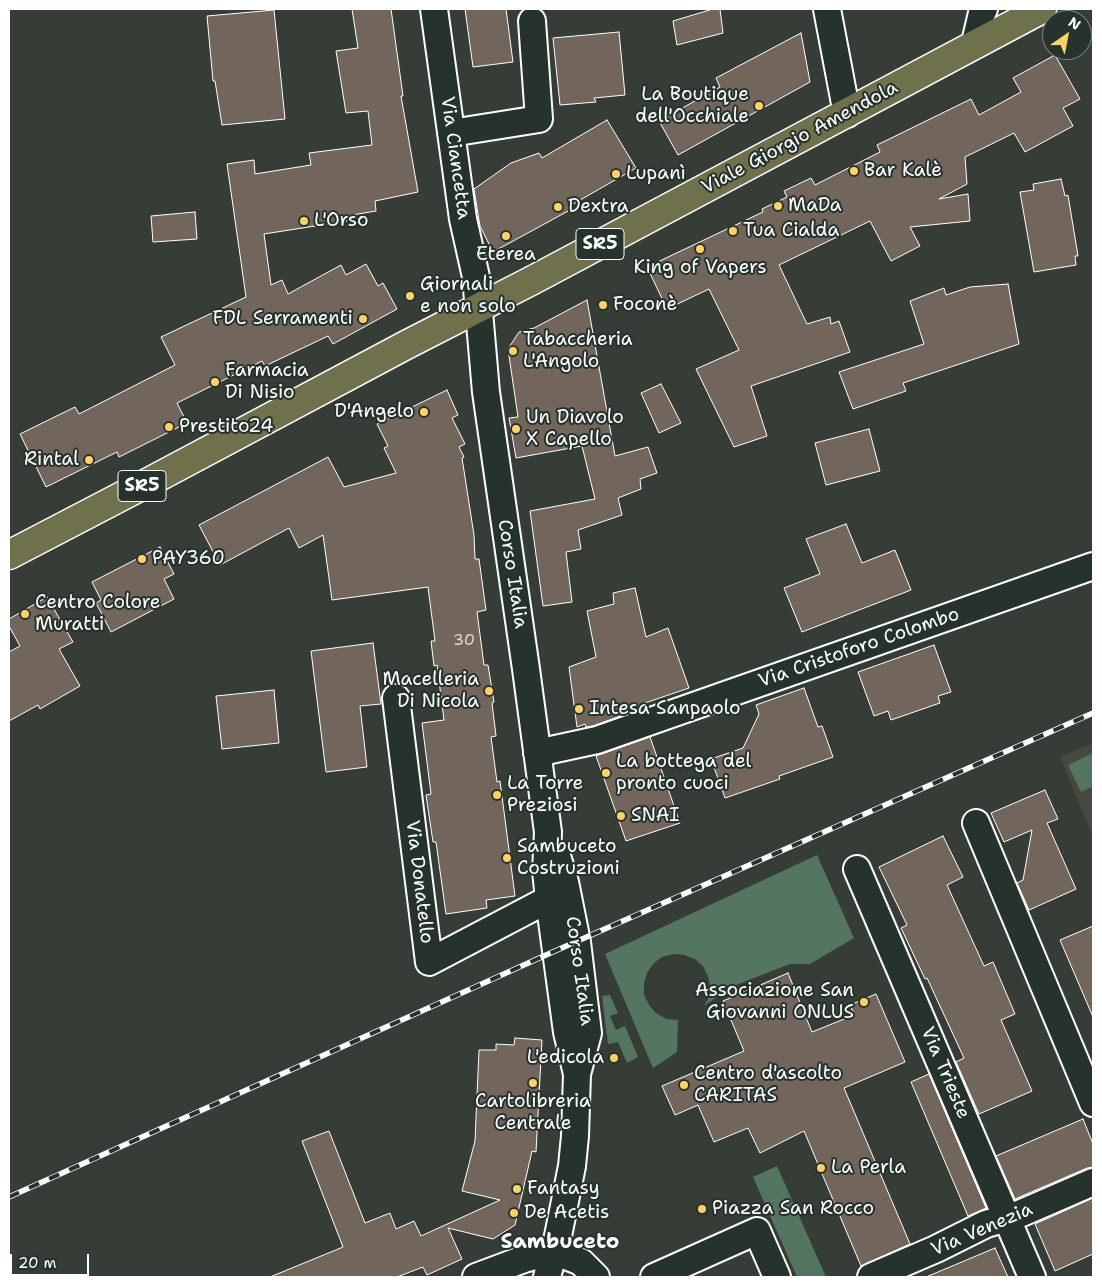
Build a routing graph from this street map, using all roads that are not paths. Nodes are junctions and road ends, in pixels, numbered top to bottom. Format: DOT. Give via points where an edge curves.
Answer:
graph roads {
  1 [pos="434,9"];
  2 [pos="827,9"];
  3 [pos="984,9"];
  4 [pos="1042,9"];
  5 [pos="532,21"];
  6 [pos="976,43"];
  7 [pos="846,114"];
  8 [pos="451,133"];
  9 [pos="479,308"];
  10 [pos="9,555"];
  11 [pos="1093,566"];
  12 [pos="396,698"];
  13 [pos="537,753"];
  14 [pos="976,823"];
  15 [pos="548,841"];
  16 [pos="857,869"];
  17 [pos="549,899"];
  18 [pos="577,1074"];
  19 [pos="1093,1103"];
  20 [pos="1093,1182"];
  21 [pos="1006,1218"];
  22 [pos="554,1251"];
  23 [pos="476,1277"];
  24 [pos="547,1277"];
  25 [pos="596,1277"];
  26 [pos="654,1277"];
  27 [pos="777,1277"];
  28 [pos="871,1277"];
  29 [pos="1032,1277"];
  1 -- 8 [label="street, Via Ciancetta"];
  2 -- 7 [label="street"];
  3 -- 6 [label="street"];
  4 -- 6 [label="main road, Viale Giorgio Amendola / SR5"];
  5 -- 8 [label="street" via="539,119"];
  6 -- 7 [label="main road, Viale Giorgio Amendola / SR5"];
  7 -- 9 [label="main road, Viale Giorgio Amendola / SR5"];
  8 -- 9 [label="street, Via Ciancetta"];
  9 -- 10 [label="main road, SR5"];
  9 -- 13 [label="street, Corso Italia" via="486,392"];
  11 -- 13 [label="street, Via Cristoforo Colombo" via="615,734"];
  12 -- 17 [label="street, Via Donatello" via="429,962"];
  13 -- 15 [label="street, Corso Italia"];
  14 -- 19 [label="street"];
  15 -- 17 [label="street, Corso Italia" via="546,871"];
  15 -- 18 [label="street, Corso Italia" via="560,860 584,994 588,1033"];
  16 -- 21 [label="street, Via Trieste"];
  17 -- 18 [label="street, Corso Italia" via="567,1032"];
  18 -- 22 [label="street, Corso Italia" via="572,1166"];
  20 -- 21 [label="street, Via Venezia"];
  21 -- 28 [label="street, Via Venezia" via="986,1224"];
  21 -- 29 [label="street, Via Trieste"];
  22 -- 23 [label="street"];
  22 -- 24 [label="street, Corso Italia"];
  22 -- 25 [label="street" via="581,1262"];
  26 -- 27 [label="street" via="757,1232"];
}
